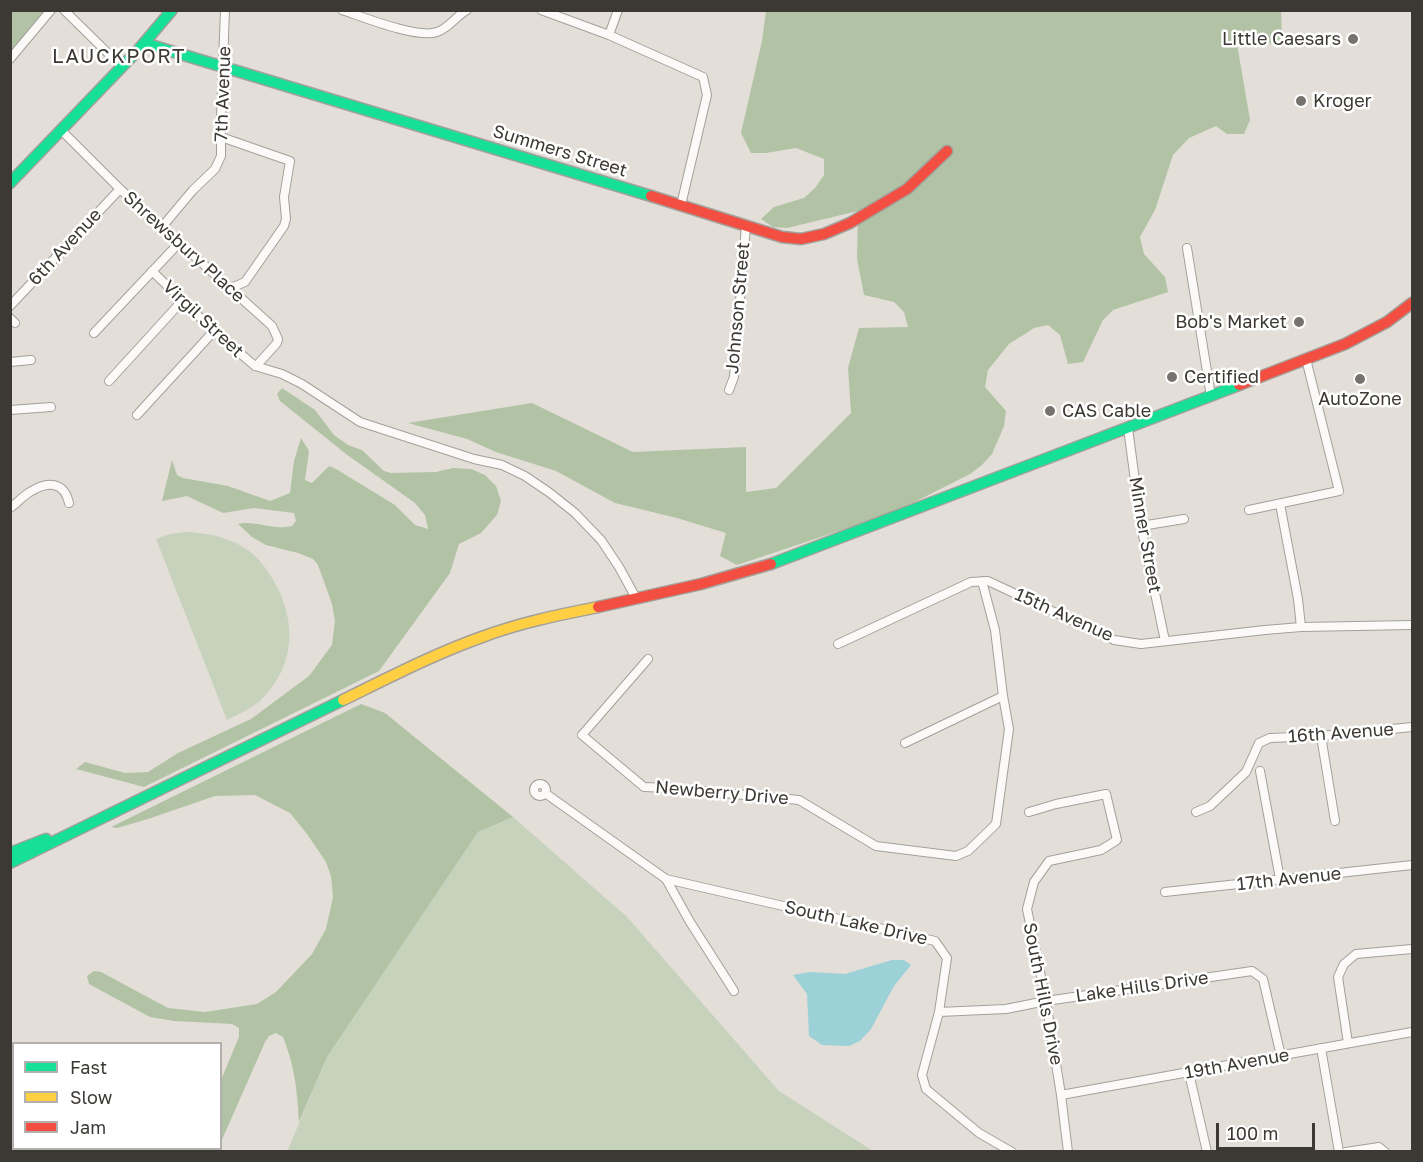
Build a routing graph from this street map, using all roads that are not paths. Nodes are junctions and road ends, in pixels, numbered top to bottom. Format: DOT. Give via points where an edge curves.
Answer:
graph roads {
  1 [pos="51,10"];
  2 [pos="64,10"];
  3 [pos="172,10"];
  4 [pos="225,10"];
  5 [pos="342,10"];
  6 [pos="467,10"];
  7 [pos="541,10"];
  8 [pos="618,10"];
  9 [pos="609,35"];
  10 [pos="144,43"];
  11 [pos="10,59"];
  12 [pos="122,67"];
  13 [pos="223,67"];
  14 [pos="61,130"];
  15 [pos="221,137"];
  16 [pos="947,151"];
  17 [pos="11,183"];
  18 [pos="120,189"];
  19 [pos="681,204"];
  20 [pos="746,225"];
  21 [pos="162,226"];
  22 [pos="179,243"];
  23 [pos="1187,248"];
  24 [pos="152,271"];
  25 [pos="231,288"];
  26 [pos="182,301"];
  27 [pos="1413,303"];
  28 [pos="10,306"];
  29 [pos="214,331"];
  30 [pos="94,333"];
  31 [pos="1306,359"];
  32 [pos="31,360"];
  33 [pos="10,362"];
  34 [pos="255,366"];
  35 [pos="109,381"];
  36 [pos="729,390"];
  37 [pos="1211,396"];
  38 [pos="51,407"];
  39 [pos="10,410"];
  40 [pos="137,415"];
  41 [pos="1128,428"];
  42 [pos="69,503"];
  43 [pos="1280,504"];
  44 [pos="10,508"];
  45 [pos="1249,510"];
  46 [pos="1184,519"];
  47 [pos="1141,526"];
  48 [pos="982,581"];
  49 [pos="636,598"];
  50 [pos="1413,625"];
  51 [pos="1301,627"];
  52 [pos="1165,642"];
  53 [pos="838,645"];
  54 [pos="648,659"];
  55 [pos="1003,696"];
  56 [pos="1413,727"];
  57 [pos="1321,736"];
  58 [pos="905,743"];
  59 [pos="1260,771"];
  60 [pos="545,793"];
  61 [pos="1029,812"];
  62 [pos="1196,812"];
  63 [pos="1335,821"];
  64 [pos="75,831"];
  65 [pos="10,853"];
  66 [pos="10,863"];
  67 [pos="1413,865"];
  68 [pos="10,870"];
  69 [pos="666,879"];
  70 [pos="1280,879"];
  71 [pos="1165,892"];
  72 [pos="1413,949"];
  73 [pos="734,991"];
  74 [pos="1046,1000"];
  75 [pos="939,1012"];
  76 [pos="1413,1032"];
  77 [pos="1348,1043"];
  78 [pos="1321,1048"];
  79 [pos="1281,1056"];
  80 [pos="1189,1073"];
  81 [pos="1062,1095"];
  82 [pos="1384,1151"];
  83 [pos="1011,1152"];
  84 [pos="1068,1152"];
  85 [pos="1207,1152"];
  86 [pos="1339,1152"];
  87 [pos="1346,1152"];
  1 -- 11 [label="street"];
  2 -- 12 [label="street"];
  3 -- 10 [label="main road"];
  4 -- 13 [label="street, 7th Avenue"];
  5 -- 6 [label="street" via="415,32 433,33"];
  7 -- 9 [label="street"];
  8 -- 9 [label="street"];
  9 -- 19 [label="street" via="703,77 707,95"];
  10 -- 12 [label="main road"];
  10 -- 13 [label="main road, Summers Street"];
  12 -- 14 [label="main road"];
  13 -- 15 [label="street, 7th Avenue"];
  13 -- 19 [label="main road, Summers Street"];
  14 -- 17 [label="main road"];
  14 -- 18 [label="street, Shrewsbury Place"];
  15 -- 21 [label="street, 7th Avenue" via="221,156 215,169"];
  15 -- 25 [label="street" via="290,161 284,226 245,282"];
  16 -- 20 [label="main road, Summers Street" via="907,189 824,234 782,237"];
  18 -- 21 [label="street, Shrewsbury Place"];
  18 -- 28 [label="street, 6th Avenue"];
  19 -- 20 [label="main road, Summers Street"];
  20 -- 36 [label="street, Johnson Street" via="734,377"];
  21 -- 22 [label="street, Shrewsbury Place"];
  22 -- 24 [label="street"];
  22 -- 25 [label="street, Shrewsbury Place"];
  23 -- 37 [label="street"];
  24 -- 26 [label="street, Virgil Street"];
  24 -- 30 [label="street"];
  25 -- 34 [label="street, Shrewsbury Place" via="272,326 278,339"];
  26 -- 29 [label="street, Virgil Street"];
  26 -- 35 [label="street"];
  27 -- 31 [label="main road" via="1345,344"];
  29 -- 34 [label="street, Virgil Street"];
  29 -- 40 [label="street"];
  31 -- 37 [label="main road"];
  31 -- 43 [label="street" via="1339,491"];
  32 -- 33 [label="street"];
  34 -- 49 [label="street" via="302,384 360,422 502,465 525,476 575,513 601,540"];
  37 -- 41 [label="main road"];
  38 -- 39 [label="street"];
  41 -- 47 [label="street, Minner Street"];
  41 -- 49 [label="main road" via="786,559"];
  42 -- 44 [label="street" via="61,487 49,484 31,491"];
  43 -- 45 [label="street"];
  43 -- 51 [label="street"];
  46 -- 47 [label="street"];
  47 -- 52 [label="street, Minner Street"];
  48 -- 52 [label="street, 15th Avenue" via="1114,640"];
  48 -- 53 [label="street" via="972,582"];
  48 -- 55 [label="street, Newberry Drive" via="995,630"];
  49 -- 64 [label="main road" via="528,622 470,641"];
  50 -- 51 [label="street, 15th Avenue"];
  51 -- 52 [label="street, 15th Avenue"];
  54 -- 55 [label="street, Newberry Drive" via="582,735 644,787 800,800 876,846 956,856 968,851 996,824 1009,729"];
  55 -- 58 [label="street"];
  56 -- 57 [label="street, 16th Avenue"];
  57 -- 62 [label="street, 16th Avenue" via="1270,738 1259,743 1246,772 1210,806"];
  57 -- 63 [label="street"];
  59 -- 70 [label="street"];
  60 -- 69 [label="street, South Lake Drive"];
  61 -- 74 [label="street, South Hills Drive" via="1106,794 1117,840 1101,850 1049,861 1034,882 1027,909"];
  64 -- 65 [label="main road"];
  64 -- 66 [label="main road"];
  64 -- 68 [label="main road"];
  67 -- 70 [label="street, 17th Avenue"];
  69 -- 73 [label="street"];
  69 -- 75 [label="street, South Lake Drive" via="935,941 947,958"];
  70 -- 71 [label="street, 17th Avenue"];
  72 -- 77 [label="street" via="1356,954 1344,964 1338,977"];
  74 -- 75 [label="street, Lake Hills Drive" via="1006,1009"];
  74 -- 79 [label="street, Lake Hills Drive" via="1252,971 1263,979"];
  74 -- 81 [label="street, South Hills Drive"];
  75 -- 83 [label="street, South Lake Drive" via="922,1075 926,1089 979,1134"];
  76 -- 77 [label="street, 19th Avenue"];
  77 -- 78 [label="street, 19th Avenue"];
  78 -- 79 [label="street, 19th Avenue"];
  78 -- 86 [label="street"];
  79 -- 80 [label="street, 19th Avenue"];
  80 -- 81 [label="street, 19th Avenue"];
  80 -- 85 [label="street"];
  81 -- 84 [label="street, South Hills Drive"];
  82 -- 87 [label="street" via="1379,1147"];
}
